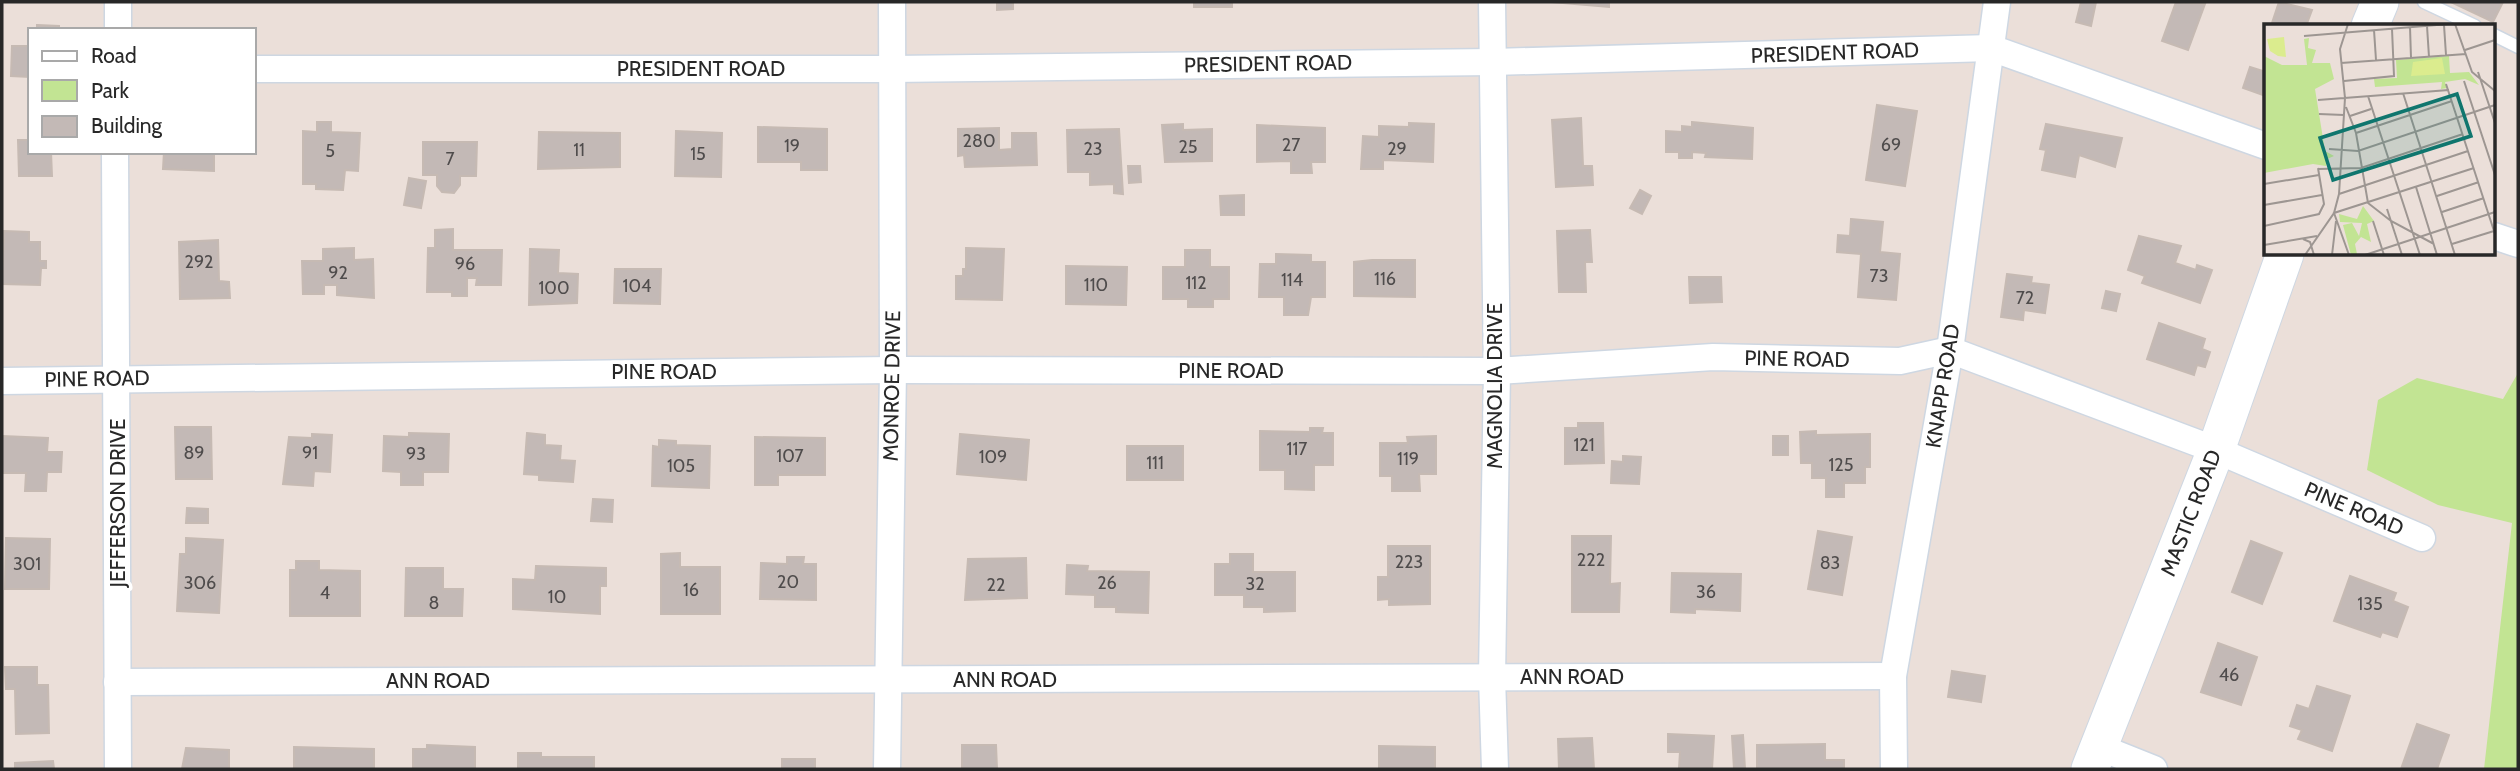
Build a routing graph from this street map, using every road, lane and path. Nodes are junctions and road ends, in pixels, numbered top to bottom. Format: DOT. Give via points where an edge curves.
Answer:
graph roads {
  1 [pos="118,2"];
  2 [pos="892,2"];
  3 [pos="1492,2"];
  4 [pos="1997,2"];
  5 [pos="2380,2"];
  6 [pos="2424,2"];
  7 [pos="2372,24"];
  8 [pos="2471,24"];
  9 [pos="118,28"];
  10 [pos="2496,36"];
  11 [pos="2518,47"];
  12 [pos="1991,48"];
  13 [pos="1493,62"];
  14 [pos="256,69"];
  15 [pos="892,69"];
  16 [pos="2264,144"];
  17 [pos="115,154"];
  18 [pos="2496,237"];
  19 [pos="2518,244"];
  20 [pos="2284,256"];
  21 [pos="1950,350"];
  22 [pos="893,370"];
  23 [pos="1497,371"];
  24 [pos="118,378"];
  25 [pos="2,381"];
  26 [pos="2216,450"];
  27 [pos="2422,538"];
  28 [pos="1893,676"];
  29 [pos="1492,677"];
  30 [pos="886,680"];
  31 [pos="117,682"];
  32 [pos="2095,758"];
  33 [pos="118,769"];
  34 [pos="887,769"];
  35 [pos="1495,769"];
  36 [pos="1894,769"];
  37 [pos="2154,769"];
  1 -- 9 [label="street"];
  2 -- 15 [label="street, MONROE DRIVE"];
  3 -- 13 [label="street, MAGNOLIA DRIVE"];
  4 -- 12 [label="street, KNAPP ROAD"];
  5 -- 7 [label="main road"];
  6 -- 8 [label="lane"];
  10 -- 11 [label="lane"];
  12 -- 13 [label="street, PRESIDENT ROAD"];
  12 -- 16 [label="street, PRESIDENT ROAD"];
  12 -- 21 [label="street, KNAPP ROAD"];
  13 -- 15 [label="street, PRESIDENT ROAD"];
  13 -- 23 [label="street, MAGNOLIA DRIVE"];
  14 -- 15 [label="street, PRESIDENT ROAD"];
  15 -- 22 [label="street, MONROE DRIVE"];
  17 -- 24 [label="street, JEFFERSON DRIVE"];
  18 -- 19 [label="street"];
  20 -- 26 [label="main road, MASTIC ROAD"];
  21 -- 23 [label="street, PINE ROAD" via="1900,361 1713,357"];
  21 -- 26 [label="street, PINE ROAD"];
  21 -- 28 [label="street, KNAPP ROAD"];
  22 -- 23 [label="street, PINE ROAD"];
  22 -- 24 [label="street, PINE ROAD"];
  22 -- 30 [label="street, MONROE DRIVE"];
  23 -- 29 [label="street, MAGNOLIA DRIVE"];
  24 -- 25 [label="street, PINE ROAD"];
  24 -- 31 [label="street, JEFFERSON DRIVE"];
  26 -- 27 [label="street, PINE ROAD"];
  26 -- 32 [label="main road, MASTIC ROAD"];
  28 -- 29 [label="street, ANN ROAD"];
  28 -- 36 [label="street, KNAPP ROAD"];
  29 -- 30 [label="street, ANN ROAD"];
  29 -- 35 [label="street, MAGNOLIA DRIVE"];
  30 -- 31 [label="street, ANN ROAD"];
  30 -- 34 [label="street, MONROE DRIVE"];
  31 -- 33 [label="street, JEFFERSON DRIVE"];
  32 -- 37 [label="street"];
}
